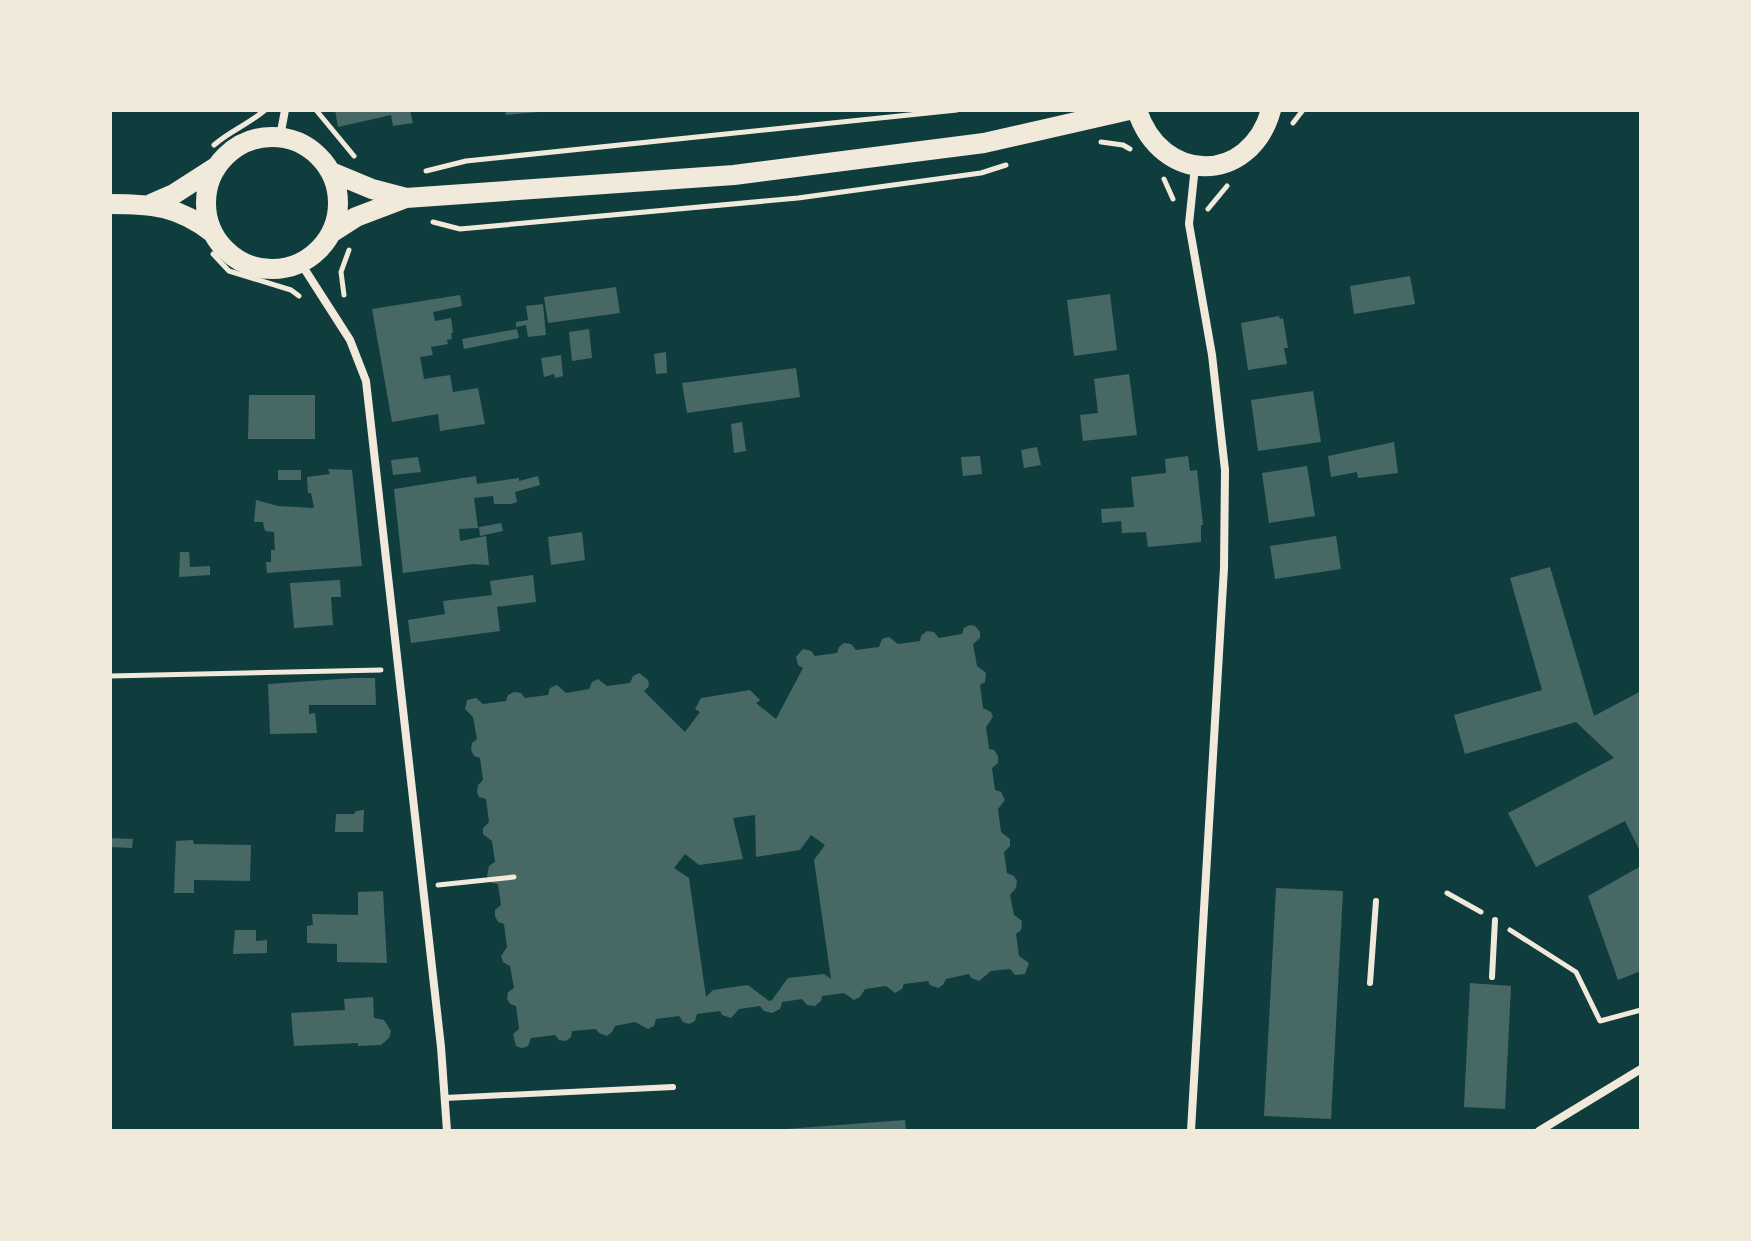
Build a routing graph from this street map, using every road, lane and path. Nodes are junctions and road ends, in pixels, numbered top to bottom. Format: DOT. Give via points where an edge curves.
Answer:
graph roads {
  1 [pos="285,110"];
  2 [pos="316,110"];
  3 [pos="957,110"];
  4 [pos="1129,110"];
  5 [pos="1137,110"];
  6 [pos="1271,110"];
  7 [pos="280,137"];
  8 [pos="1093,143"];
  9 [pos="1139,154"];
  10 [pos="358,160"];
  11 [pos="1019,161"];
  12 [pos="218,165"];
  13 [pos="1195,166"];
  14 [pos="331,172"];
  15 [pos="420,172"];
  16 [pos="1162,177"];
  17 [pos="406,198"];
  18 [pos="110,204"];
  19 [pos="151,204"];
  20 [pos="1209,209"];
  21 [pos="1190,212"];
  22 [pos="427,220"];
  23 [pos="213,233"];
  24 [pos="331,233"];
  25 [pos="300,262"];
  26 [pos="398,670"];
  27 [pos="110,676"];
  28 [pos="514,877"];
  29 [pos="460,883"];
  30 [pos="1447,893"];
  31 [pos="1376,901"];
  32 [pos="1495,920"];
  33 [pos="1492,977"];
  34 [pos="1370,983"];
  35 [pos="1641,1010"];
  36 [pos="1641,1069"];
  37 [pos="673,1087"];
  38 [pos="445,1098"];
  39 [pos="447,1131"];
  40 [pos="1191,1131"];
  41 [pos="1539,1131"];
  1 -- 7 [label="street"];
  2 -- 10 [label="path"];
  3 -- 15 [label="path" via="466,161"];
  4 -- 17 [label="main road" via="984,143 734,175"];
  5 -- 13 [label="main road" via="1156,147"];
  6 -- 13 [label="main road" via="1254,144 1237,158"];
  7 -- 12 [label="main road" via="245,143"];
  7 -- 14 [label="main road" via="318,155"];
  8 -- 9 [label="path" via="1123,145"];
  11 -- 22 [label="path" via="981,173 798,198 460,229"];
  12 -- 19 [label="main road"];
  12 -- 23 [label="main road" via="207,198"];
  13 -- 21 [label="street"];
  14 -- 17 [label="main road"];
  14 -- 24 [label="main road" via="338,213"];
  16 -- 21 [label="path" via="1178,214"];
  17 -- 24 [label="main road"];
  18 -- 19 [label="main road"];
  19 -- 23 [label="main road" via="194,218"];
  20 -- 21 [label="path"];
  21 -- 40 [label="street" via="1225,470 1224,568"];
  23 -- 25 [label="main road" via="238,259 258,267"];
  24 -- 25 [label="main road"];
  25 -- 26 [label="street" via="350,340 366,381"];
  26 -- 27 [label="path"];
  26 -- 38 [label="street"];
  28 -- 29 [label="path"];
  30 -- 32 [label="path"];
  31 -- 34 [label="lane"];
  32 -- 33 [label="lane"];
  32 -- 35 [label="path" via="1576,972 1600,1021"];
  36 -- 41 [label="street"];
  37 -- 38 [label="lane"];
  38 -- 39 [label="street"];
}
